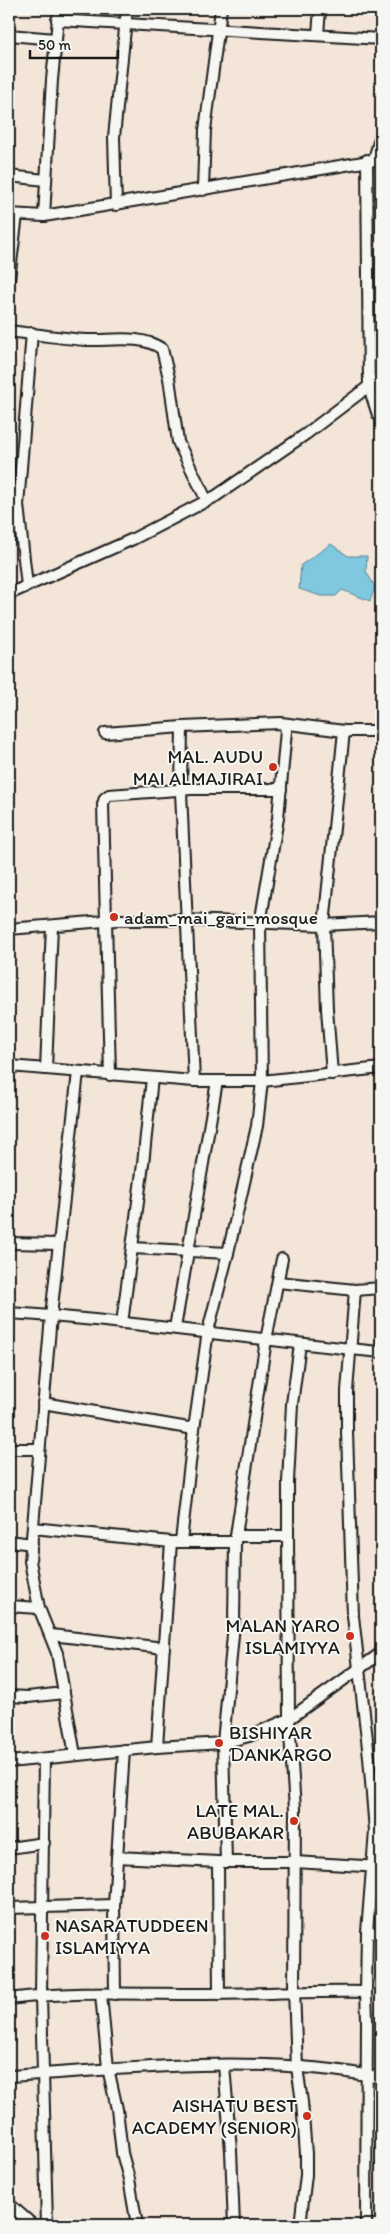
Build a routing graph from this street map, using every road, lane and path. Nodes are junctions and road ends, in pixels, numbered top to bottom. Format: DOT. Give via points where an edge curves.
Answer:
graph roads {
  1 [pos="59,9"];
  2 [pos="127,9"];
  3 [pos="221,9"];
  4 [pos="320,9"];
  5 [pos="57,20"];
  6 [pos="125,24"];
  7 [pos="218,30"];
  8 [pos="318,34"];
  9 [pos="9,35"];
  10 [pos="381,39"];
  11 [pos="55,40"];
  12 [pos="381,135"];
  13 [pos="374,160"];
  14 [pos="9,176"];
  15 [pos="45,180"];
  16 [pos="202,190"];
  17 [pos="116,206"];
  18 [pos="13,215"];
  19 [pos="44,216"];
  20 [pos="9,279"];
  21 [pos="9,331"];
  22 [pos="32,334"];
  23 [pos="381,377"];
  24 [pos="369,386"];
  25 [pos="381,418"];
  26 [pos="207,501"];
  27 [pos="26,586"];
  28 [pos="9,594"];
  29 [pos="284,724"];
  30 [pos="182,727"];
  31 [pos="344,731"];
  32 [pos="381,731"];
  33 [pos="105,733"];
  34 [pos="281,789"];
  35 [pos="181,792"];
  36 [pos="107,920"];
  37 [pos="186,920"];
  38 [pos="381,922"];
  39 [pos="260,924"];
  40 [pos="324,925"];
  41 [pos="52,926"];
  42 [pos="9,929"];
  43 [pos="9,1066"];
  44 [pos="381,1068"];
  45 [pos="46,1069"];
  46 [pos="78,1072"];
  47 [pos="332,1074"];
  48 [pos="110,1075"];
  49 [pos="152,1078"];
  50 [pos="194,1081"];
  51 [pos="218,1081"];
  52 [pos="262,1081"];
  53 [pos="9,1243"];
  54 [pos="59,1244"];
  55 [pos="132,1248"];
  56 [pos="190,1250"];
  57 [pos="228,1253"];
  58 [pos="282,1258"];
  59 [pos="278,1282"];
  60 [pos="381,1288"];
  61 [pos="356,1290"];
  62 [pos="9,1313"];
  63 [pos="51,1316"];
  64 [pos="122,1323"];
  65 [pos="175,1328"];
  66 [pos="208,1331"];
  67 [pos="266,1340"];
  68 [pos="300,1344"];
  69 [pos="351,1349"];
  70 [pos="381,1352"];
  71 [pos="43,1403"];
  72 [pos="194,1429"];
  73 [pos="39,1448"];
  74 [pos="9,1449"];
  75 [pos="33,1528"];
  76 [pos="288,1536"];
  77 [pos="236,1539"];
  78 [pos="9,1541"];
  79 [pos="176,1542"];
  80 [pos="32,1544"];
  81 [pos="9,1606"];
  82 [pos="38,1608"];
  83 [pos="51,1635"];
  84 [pos="164,1648"];
  85 [pos="381,1653"];
  86 [pos="359,1668"];
  87 [pos="64,1693"];
  88 [pos="9,1696"];
  89 [pos="288,1719"];
  90 [pos="223,1743"];
  91 [pos="157,1747"];
  92 [pos="124,1750"];
  93 [pos="76,1755"];
  94 [pos="44,1759"];
  95 [pos="9,1762"];
  96 [pos="44,1843"];
  97 [pos="9,1848"];
  98 [pos="117,1857"];
  99 [pos="222,1862"];
  100 [pos="294,1862"];
  101 [pos="376,1867"];
  102 [pos="114,1905"];
  103 [pos="9,1908"];
  104 [pos="43,1908"];
  105 [pos="367,1932"];
  106 [pos="381,1933"];
  107 [pos="294,1990"];
  108 [pos="366,1992"];
  109 [pos="101,1994"];
  110 [pos="115,1994"];
  111 [pos="219,1994"];
  112 [pos="41,1995"];
  113 [pos="9,1999"];
  114 [pos="224,2065"];
  115 [pos="297,2067"];
  116 [pos="108,2068"];
  117 [pos="43,2074"];
  118 [pos="9,2076"];
  119 [pos="367,2076"];
  120 [pos="381,2078"];
  121 [pos="9,2204"];
  122 [pos="33,2225"];
  123 [pos="46,2225"];
  124 [pos="137,2225"];
  125 [pos="234,2225"];
  126 [pos="300,2225"];
  127 [pos="366,2225"];
  1 -- 5 [label="street"];
  2 -- 6 [label="street"];
  3 -- 7 [label="street"];
  4 -- 8 [label="street"];
  5 -- 6 [label="street"];
  5 -- 11 [label="street"];
  6 -- 7 [label="street"];
  6 -- 17 [label="street" via="114,137"];
  7 -- 8 [label="street"];
  7 -- 16 [label="street" via="205,130"];
  8 -- 10 [label="street"];
  9 -- 11 [label="street"];
  11 -- 15 [label="street"];
  12 -- 13 [label="street"];
  13 -- 16 [label="street"];
  13 -- 24 [label="street"];
  14 -- 15 [label="street"];
  15 -- 19 [label="street"];
  16 -- 17 [label="street"];
  17 -- 19 [label="street"];
  18 -- 19 [label="street"];
  18 -- 20 [label="street"];
  21 -- 22 [label="street"];
  22 -- 26 [label="street" via="85,340 145,341 162,349 178,442"];
  22 -- 27 [label="street" via="18,505"];
  23 -- 24 [label="street"];
  24 -- 25 [label="street"];
  24 -- 26 [label="street" via="306,434"];
  26 -- 27 [label="street" via="133,539"];
  27 -- 28 [label="street"];
  29 -- 30 [label="street"];
  29 -- 31 [label="street"];
  29 -- 34 [label="street"];
  30 -- 33 [label="street"];
  30 -- 35 [label="street"];
  31 -- 32 [label="street"];
  31 -- 40 [label="street"];
  34 -- 35 [label="street" via="191,789"];
  34 -- 39 [label="street"];
  35 -- 36 [label="street" via="109,795 105,798"];
  35 -- 37 [label="street"];
  36 -- 37 [label="street"];
  36 -- 41 [label="street"];
  36 -- 48 [label="street"];
  37 -- 39 [label="street"];
  37 -- 50 [label="street"];
  38 -- 40 [label="street"];
  39 -- 40 [label="street"];
  39 -- 52 [label="street"];
  40 -- 47 [label="street"];
  41 -- 42 [label="street"];
  41 -- 45 [label="street"];
  43 -- 45 [label="street"];
  44 -- 47 [label="street"];
  45 -- 46 [label="street"];
  46 -- 48 [label="street"];
  46 -- 54 [label="street"];
  47 -- 52 [label="street"];
  48 -- 49 [label="street"];
  49 -- 50 [label="street"];
  49 -- 55 [label="street"];
  50 -- 51 [label="street"];
  51 -- 52 [label="street"];
  51 -- 56 [label="street"];
  52 -- 57 [label="street" via="256,1126"];
  53 -- 54 [label="street"];
  54 -- 63 [label="street"];
  55 -- 56 [label="street"];
  55 -- 64 [label="street"];
  56 -- 57 [label="street"];
  56 -- 65 [label="street"];
  57 -- 66 [label="street"];
  58 -- 59 [label="street"];
  59 -- 61 [label="street"];
  59 -- 67 [label="street"];
  60 -- 61 [label="street"];
  61 -- 69 [label="street"];
  62 -- 63 [label="street"];
  63 -- 64 [label="street"];
  63 -- 71 [label="street"];
  64 -- 65 [label="street"];
  65 -- 66 [label="street"];
  66 -- 67 [label="street"];
  66 -- 72 [label="street"];
  67 -- 68 [label="street"];
  67 -- 77 [label="street"];
  68 -- 69 [label="street"];
  68 -- 76 [label="street" via="292,1404"];
  69 -- 70 [label="street"];
  69 -- 86 [label="street" via="347,1391 348,1503 353,1616"];
  71 -- 72 [label="street"];
  71 -- 73 [label="street"];
  72 -- 79 [label="street"];
  73 -- 74 [label="street"];
  73 -- 75 [label="street"];
  75 -- 79 [label="street"];
  75 -- 80 [label="street"];
  76 -- 77 [label="street"];
  76 -- 89 [label="street"];
  77 -- 79 [label="street"];
  77 -- 90 [label="street" via="234,1624"];
  78 -- 80 [label="street"];
  79 -- 84 [label="street"];
  80 -- 82 [label="street" via="30,1561"];
  81 -- 82 [label="street"];
  82 -- 83 [label="street"];
  83 -- 84 [label="street"];
  83 -- 87 [label="street"];
  84 -- 91 [label="street"];
  85 -- 86 [label="street"];
  86 -- 89 [label="street"];
  86 -- 101 [label="street"];
  87 -- 88 [label="street"];
  87 -- 93 [label="street"];
  89 -- 90 [label="street"];
  89 -- 100 [label="street" via="295,1809"];
  90 -- 91 [label="street"];
  90 -- 99 [label="street"];
  91 -- 92 [label="street"];
  92 -- 93 [label="street"];
  92 -- 98 [label="street"];
  93 -- 94 [label="street"];
  94 -- 95 [label="street"];
  94 -- 96 [label="street"];
  96 -- 97 [label="street"];
  96 -- 104 [label="street"];
  98 -- 99 [label="street"];
  98 -- 102 [label="street"];
  99 -- 100 [label="street"];
  99 -- 111 [label="street"];
  100 -- 101 [label="street"];
  100 -- 107 [label="street"];
  101 -- 105 [label="street"];
  102 -- 104 [label="street"];
  102 -- 110 [label="street"];
  103 -- 104 [label="street"];
  104 -- 112 [label="street"];
  105 -- 106 [label="street"];
  105 -- 108 [label="street"];
  107 -- 108 [label="street"];
  107 -- 111 [label="street"];
  107 -- 115 [label="street"];
  108 -- 119 [label="street"];
  109 -- 110 [label="street"];
  109 -- 112 [label="street"];
  109 -- 116 [label="street"];
  110 -- 111 [label="street"];
  112 -- 113 [label="street"];
  112 -- 117 [label="street"];
  114 -- 115 [label="street"];
  114 -- 116 [label="street"];
  114 -- 125 [label="street"];
  115 -- 119 [label="street"];
  115 -- 126 [label="street" via="306,2154"];
  116 -- 117 [label="street"];
  116 -- 124 [label="street"];
  117 -- 118 [label="street"];
  117 -- 123 [label="street"];
  119 -- 120 [label="street"];
  119 -- 127 [label="street"];
  121 -- 122 [label="street"];
}
